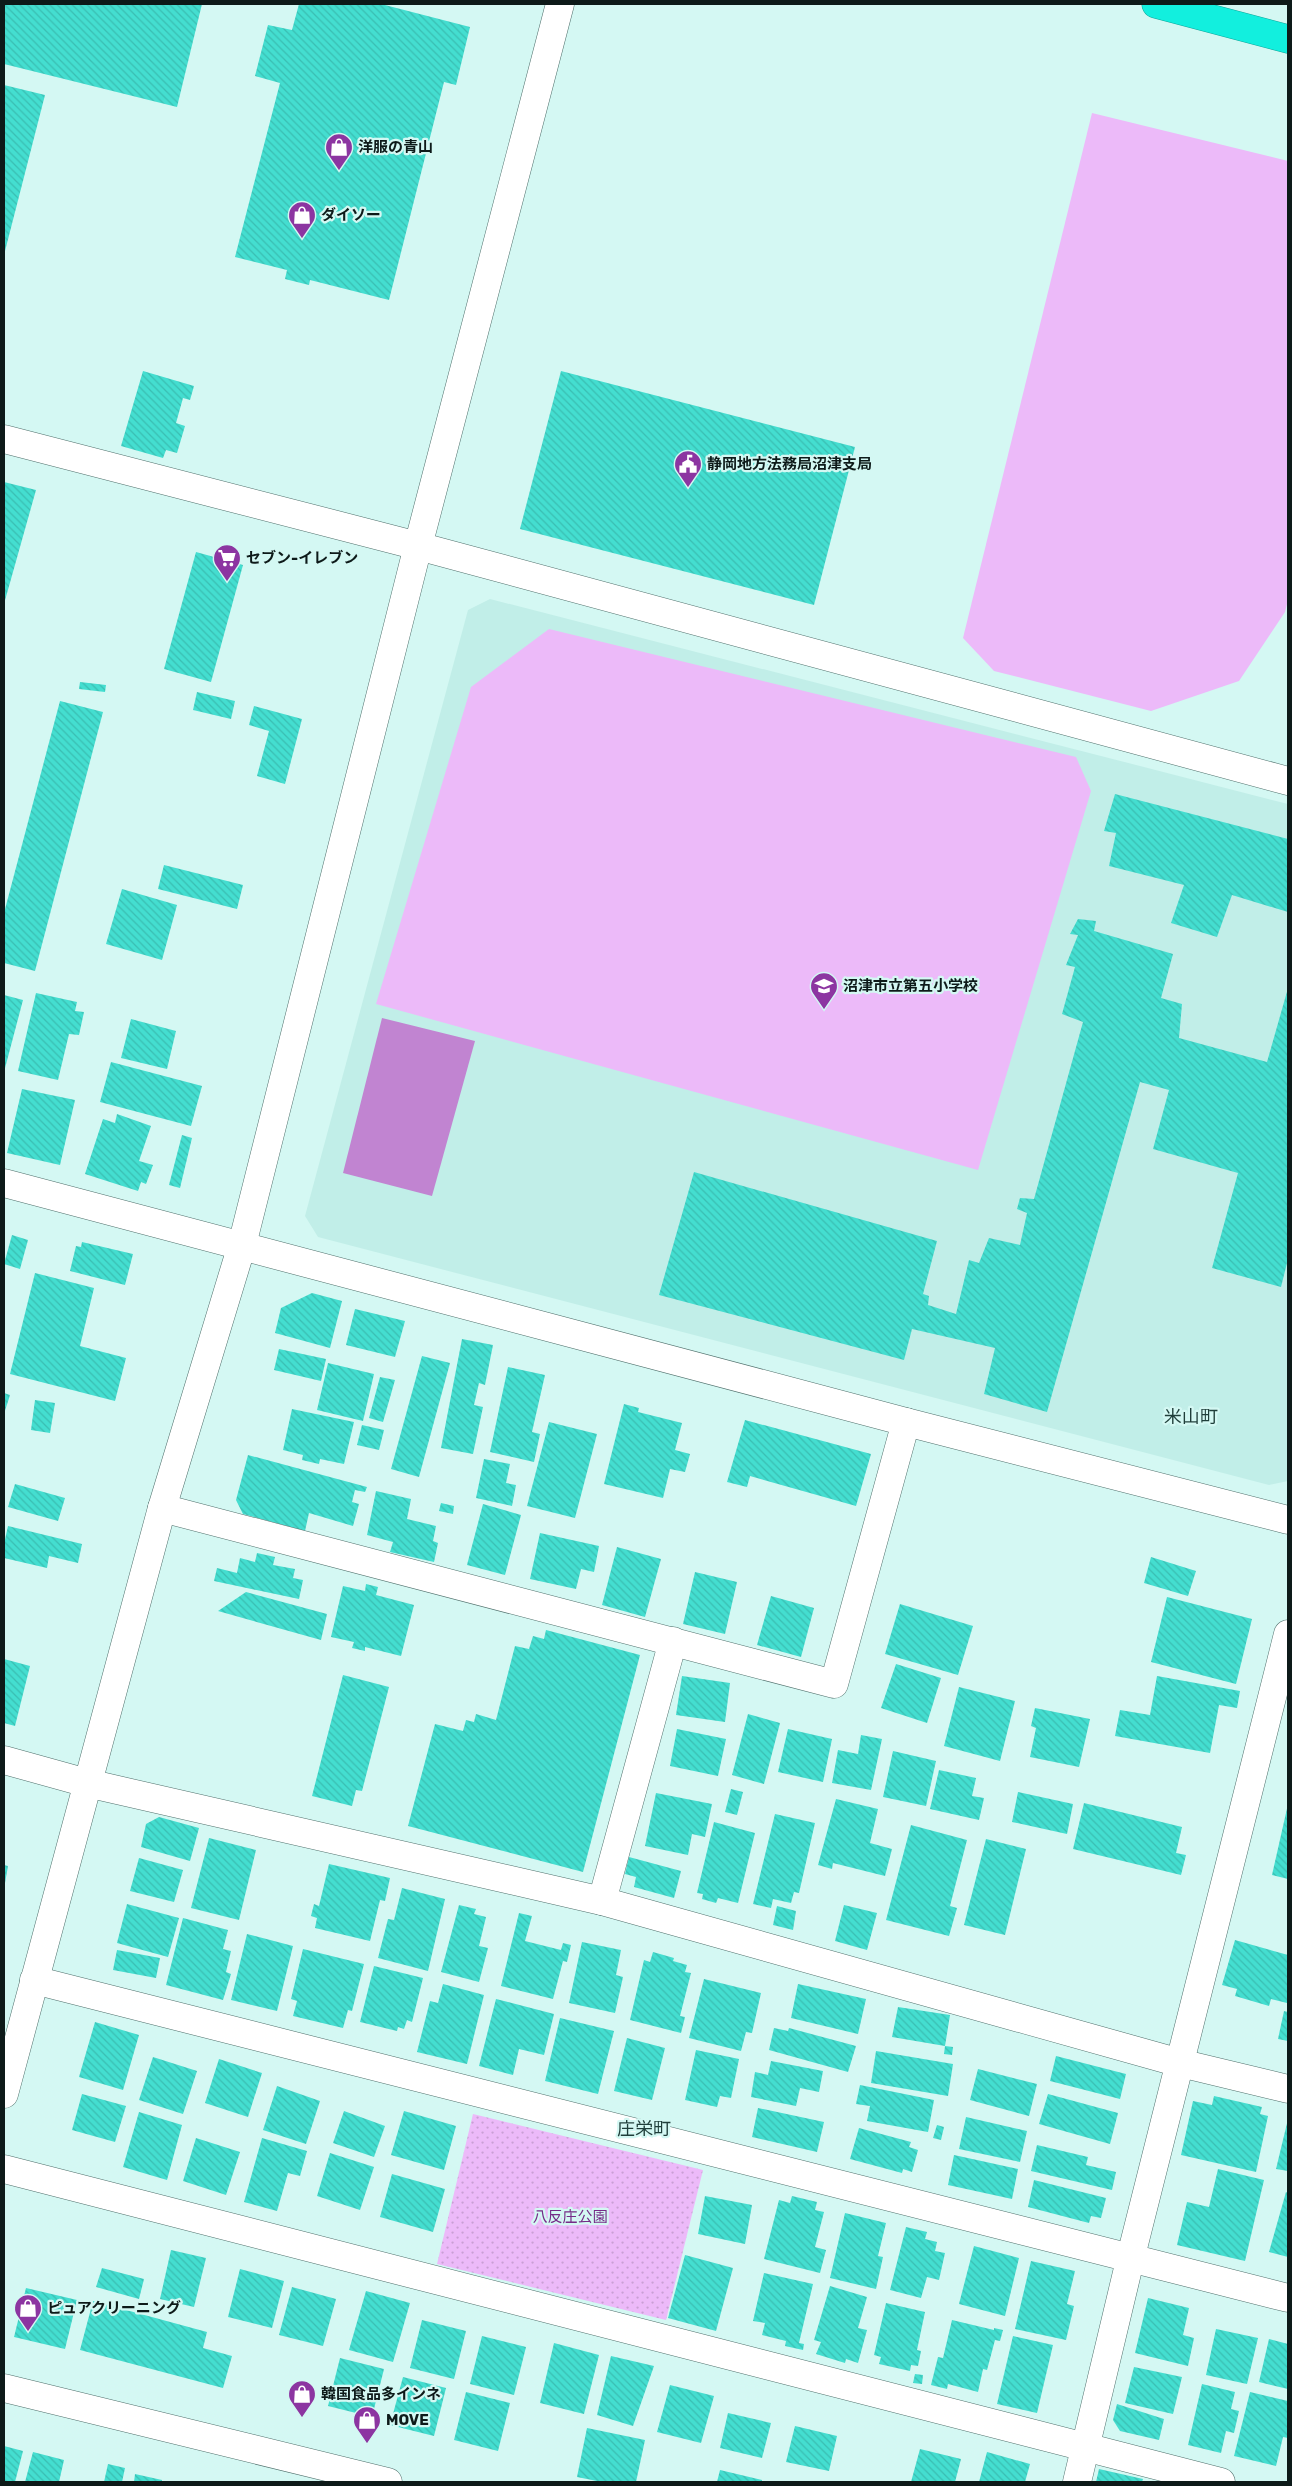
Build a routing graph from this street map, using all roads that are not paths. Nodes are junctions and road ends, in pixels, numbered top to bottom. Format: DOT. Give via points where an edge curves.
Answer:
graph roads {
  1 [pos="560,4"];
  2 [pos="1156,4"];
  3 [pos="1288,39"];
  4 [pos="4,439"];
  5 [pos="418,546"];
  6 [pos="1288,781"];
  7 [pos="4,1183"];
  8 [pos="242,1245"];
  9 [pos="906,1422"];
  10 [pos="162,1508"];
  11 [pos="1288,1520"];
  12 [pos="1288,1634"];
  13 [pos="673,1641"];
  14 [pos="4,1760"];
  15 [pos="87,1783"];
  16 [pos="602,1901"];
  17 [pos="34,1980"];
  18 [pos="1180,2063"];
  19 [pos="1288,2089"];
  20 [pos="4,2094"];
  21 [pos="4,2169"];
  22 [pos="1131,2256"];
  23 [pos="1288,2298"];
  24 [pos="4,2388"];
  25 [pos="1085,2447"];
  26 [pos="388,2482"];
  27 [pos="1078,2482"];
  28 [pos="1221,2482"];
  1 -- 5 [label="street"];
  2 -- 3 [label="highway"];
  4 -- 5 [label="street"];
  5 -- 6 [label="street"];
  5 -- 8 [label="street"];
  7 -- 8 [label="street"];
  8 -- 9 [label="street"];
  8 -- 10 [label="street"];
  9 -- 11 [label="street"];
  9 -- 13 [label="street" via="834,1684"];
  10 -- 13 [label="street"];
  10 -- 15 [label="street"];
  12 -- 18 [label="street"];
  13 -- 16 [label="street"];
  14 -- 15 [label="street"];
  15 -- 16 [label="street"];
  15 -- 17 [label="street"];
  16 -- 18 [label="street"];
  17 -- 20 [label="street"];
  17 -- 22 [label="street"];
  18 -- 19 [label="street"];
  18 -- 22 [label="street"];
  21 -- 25 [label="street"];
  22 -- 23 [label="street"];
  22 -- 25 [label="street"];
  24 -- 26 [label="street"];
  25 -- 27 [label="street"];
  25 -- 28 [label="street"];
}
